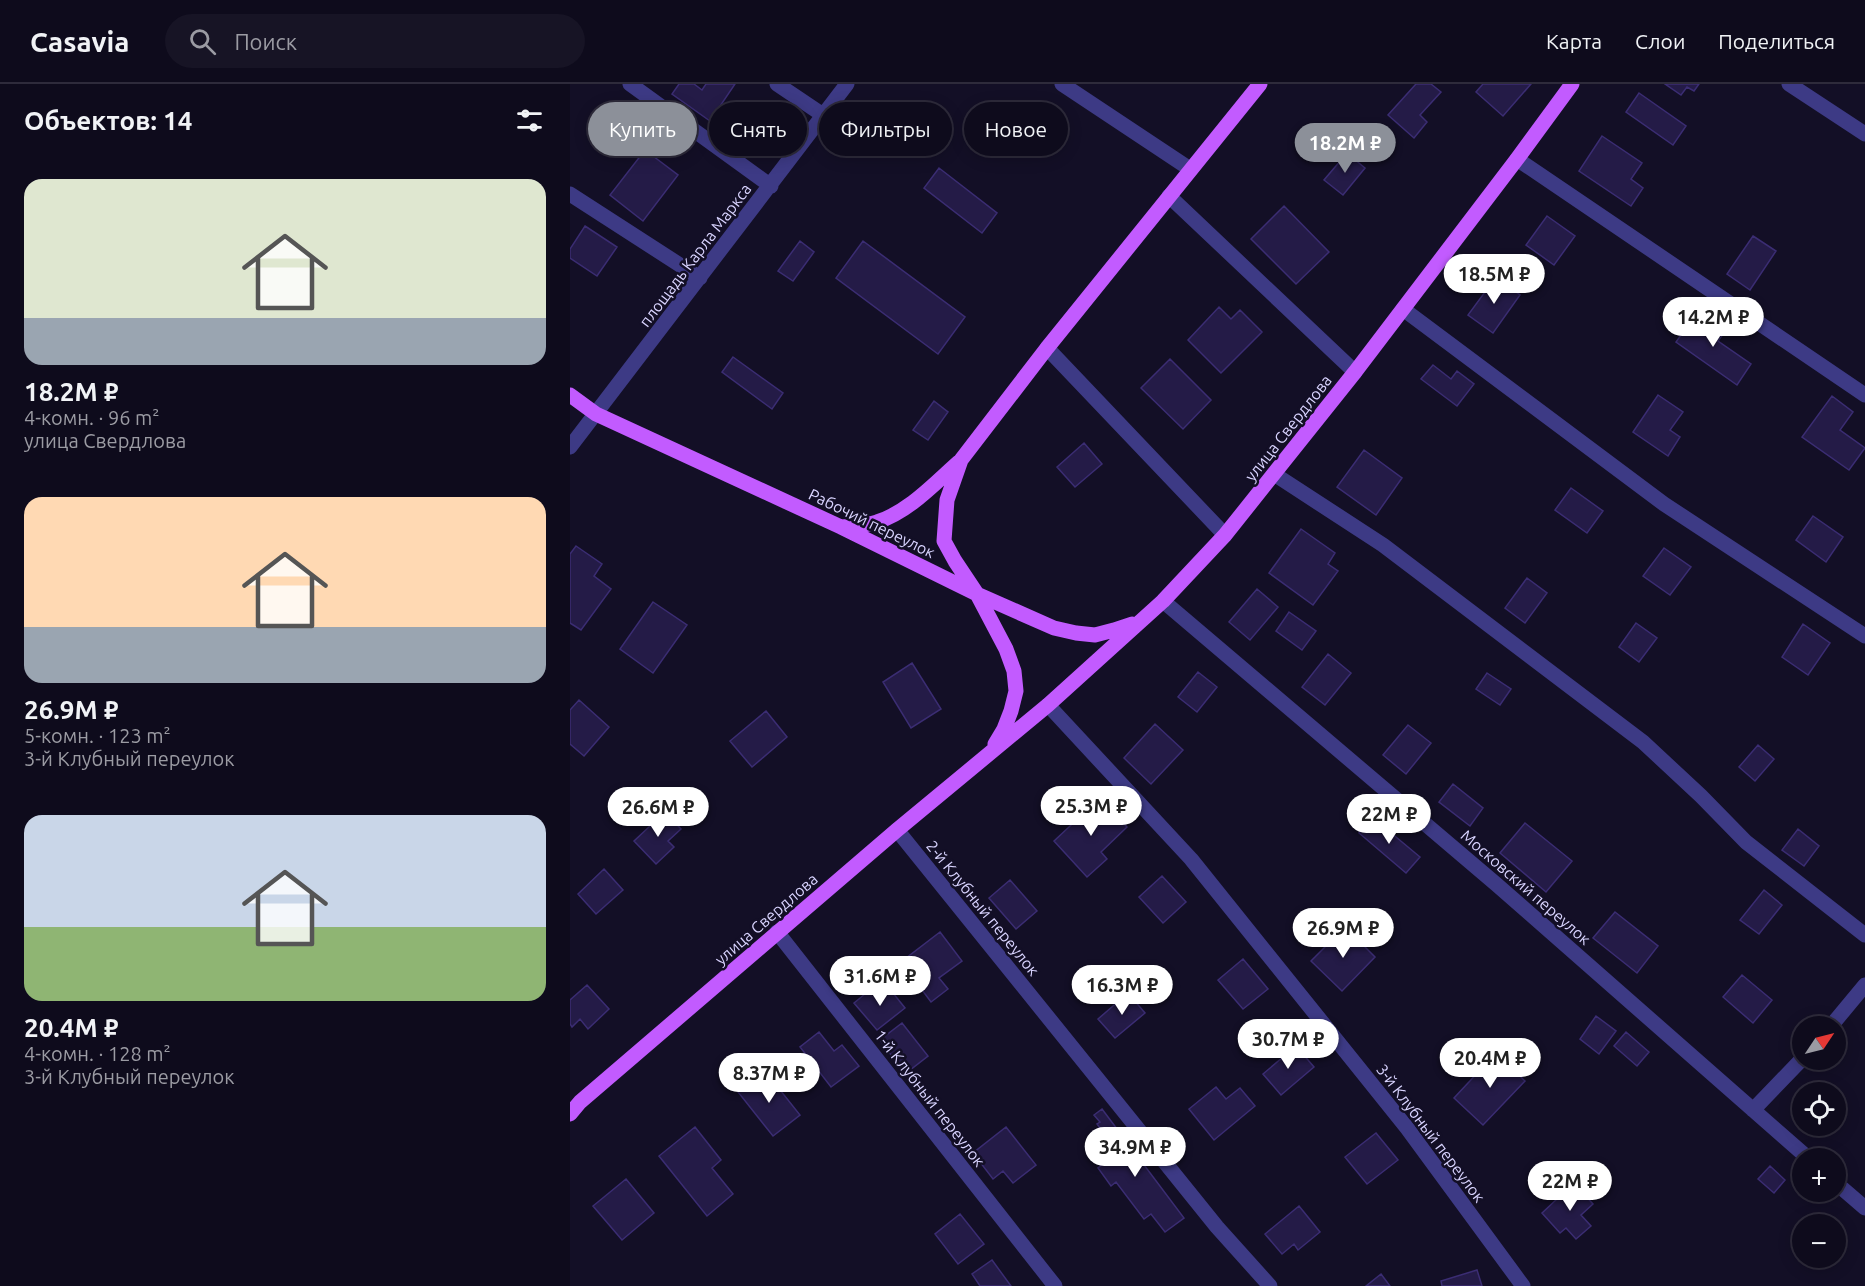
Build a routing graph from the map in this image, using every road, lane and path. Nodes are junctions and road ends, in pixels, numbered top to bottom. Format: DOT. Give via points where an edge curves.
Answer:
graph roads {
  1 [pos="630,84"];
  2 [pos="777,84"];
  3 [pos="847,84"];
  4 [pos="1062,84"];
  5 [pos="1260,84"];
  6 [pos="1572,84"];
  7 [pos="1789,84"];
  8 [pos="833,102"];
  9 [pos="819,112"];
  10 [pos="819,120"];
  11 [pos="1865,134"];
  12 [pos="1518,159"];
  13 [pos="1190,169"];
  14 [pos="771,186"];
  15 [pos="570,194"];
  16 [pos="1169,196"];
  17 [pos="700,278"];
  18 [pos="1403,309"];
  19 [pos="1047,348"];
  20 [pos="1355,372"];
  21 [pos="570,394"];
  22 [pos="1865,395"];
  23 [pos="596,414"];
  24 [pos="570,447"];
  25 [pos="962,460"];
  26 [pos="1274,474"];
  27 [pos="841,527"];
  28 [pos="1225,535"];
  29 [pos="977,594"];
  30 [pos="1163,601"];
  31 [pos="1865,636"];
  32 [pos="1048,705"];
  33 [pos="989,754"];
  34 [pos="897,830"];
  35 [pos="777,932"];
  36 [pos="1865,935"];
  37 [pos="1865,985"];
  38 [pos="1839,1016"];
  39 [pos="1792,1070"];
  40 [pos="1754,1110"];
  41 [pos="570,1114"];
  42 [pos="1796,1148"];
  43 [pos="1846,1192"];
  44 [pos="1865,1208"];
  45 [pos="1055,1286"];
  46 [pos="1270,1286"];
  47 [pos="1523,1286"];
  1 -- 14 [label="street"];
  2 -- 9 [label="street"];
  3 -- 8 [label="street, площадь Карла Маркса"];
  4 -- 13 [label="street"];
  5 -- 13 [label="main road, улица Свердлова"];
  6 -- 12 [label="main road, улица Свердлова"];
  7 -- 11 [label="street"];
  10 -- 14 [label="street, площадь Карла Маркса"];
  12 -- 18 [label="main road, улица Свердлова"];
  12 -- 22 [label="street"];
  13 -- 16 [label="main road, улица Свердлова"];
  14 -- 17 [label="street, площадь Карла Маркса"];
  15 -- 17 [label="street"];
  16 -- 19 [label="main road, улица Свердлова"];
  16 -- 20 [label="street"];
  17 -- 23 [label="street, площадь Карла Маркса"];
  18 -- 20 [label="main road, улица Свердлова"];
  18 -- 31 [label="street" via="1664,504"];
  19 -- 25 [label="main road, улица Свердлова"];
  19 -- 28 [label="street"];
  20 -- 26 [label="main road, улица Свердлова"];
  21 -- 23 [label="main road, Рабочий переулок"];
  23 -- 24 [label="street, площадь Карла Маркса"];
  23 -- 27 [label="main road, Рабочий переулок"];
  25 -- 27 [label="main road" via="894,514 877,523"];
  25 -- 29 [label="main road, улица Свердлова" via="947,500 944,541"];
  26 -- 28 [label="main road, улица Свердлова"];
  26 -- 36 [label="street" via="1383,544 1644,742 1746,842"];
  27 -- 29 [label="main road, Рабочий переулок"];
  28 -- 30 [label="main road, улица Свердлова"];
  29 -- 30 [label="main road, Рабочий переулок" via="1054,628 1095,635 1130,625"];
  29 -- 33 [label="main road, улица Свердлова" via="1006,649 1016,691 1004,729"];
  30 -- 32 [label="main road, улица Свердлова"];
  30 -- 40 [label="street, Московский переулок"];
  32 -- 33 [label="main road, улица Свердлова"];
  32 -- 47 [label="street, 3-й Клубный переулок" via="1191,860 1407,1128"];
  33 -- 34 [label="main road, улица Свердлова"];
  34 -- 35 [label="main road, улица Свердлова"];
  34 -- 46 [label="street, 2-й Клубный переулок" via="1209,1218"];
  35 -- 41 [label="main road, улица Свердлова"];
  35 -- 45 [label="street, 1-й Клубный переулок"];
  37 -- 38 [label="street"];
  39 -- 40 [label="street"];
  40 -- 42 [label="street, Московский переулок"];
  43 -- 44 [label="street"];
}
